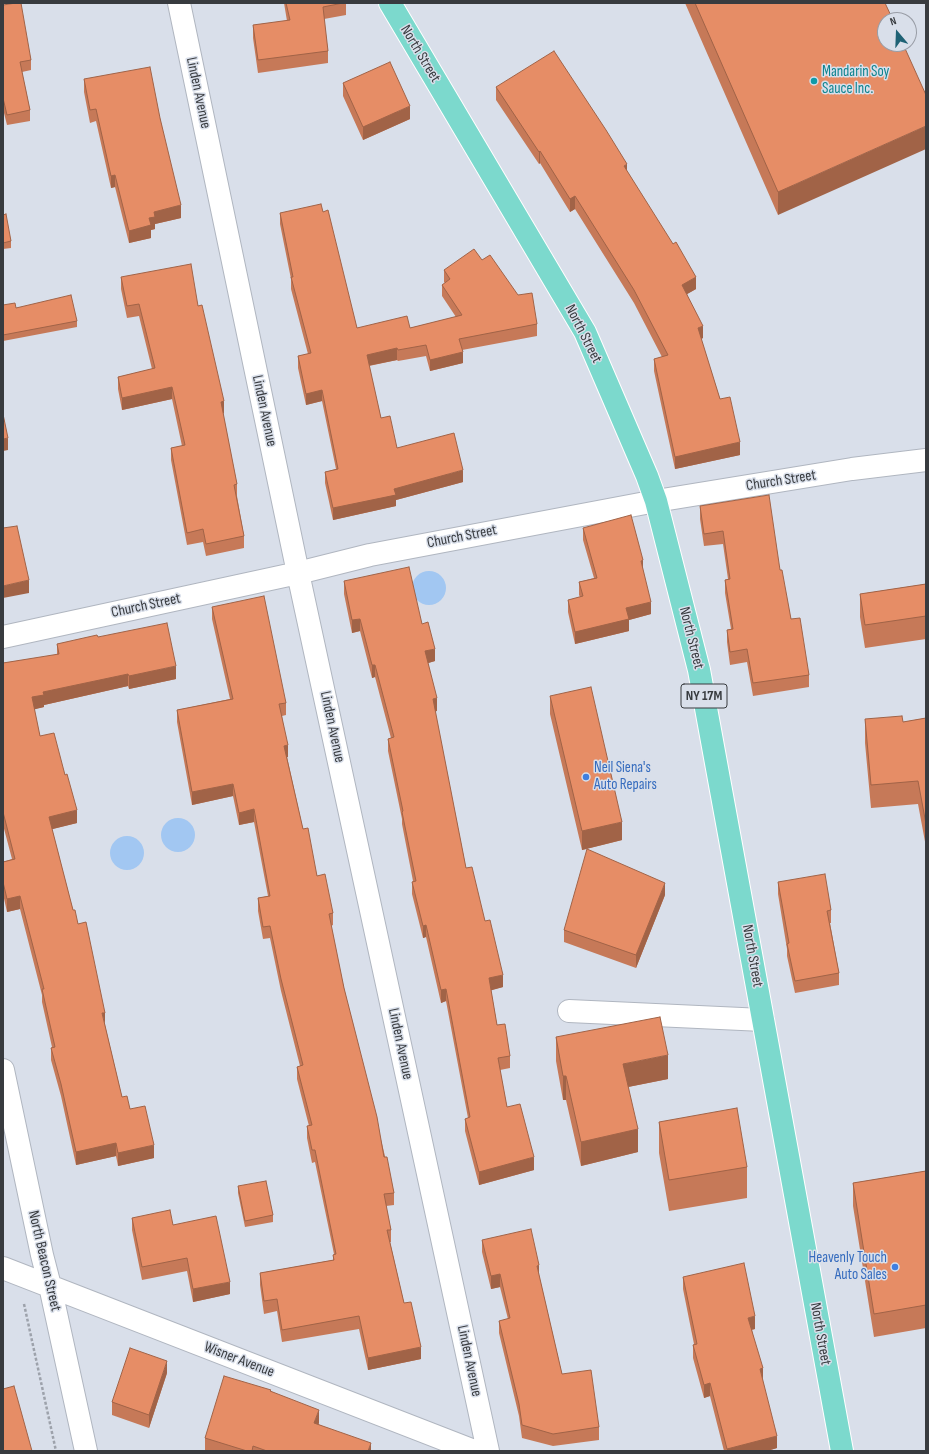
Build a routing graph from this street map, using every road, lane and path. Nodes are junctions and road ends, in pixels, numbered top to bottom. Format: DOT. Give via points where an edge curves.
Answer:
graph roads {
  1 [pos="179,3"];
  2 [pos="390,3"];
  3 [pos="926,460"];
  4 [pos="656,501"];
  5 [pos="298,573"];
  6 [pos="3,637"];
  7 [pos="569,1011"];
  8 [pos="763,1020"];
  9 [pos="3,1070"];
  10 [pos="3,1268"];
  11 [pos="50,1286"];
  12 [pos="24,1299"];
  13 [pos="56,1451"];
  14 [pos="86,1451"];
  15 [pos="474,1451"];
  16 [pos="488,1451"];
  17 [pos="842,1451"];
  1 -- 5 [label="street, Linden Avenue"];
  2 -- 4 [label="main road, North Street / NY 17M" via="585,332"];
  3 -- 4 [label="street, Church Street"];
  4 -- 5 [label="street, Church Street" via="370,555"];
  4 -- 8 [label="main road, North Street / NY 17M" via="699,670"];
  5 -- 6 [label="street, Church Street"];
  5 -- 16 [label="street, Linden Avenue"];
  7 -- 8 [label="street"];
  8 -- 17 [label="main road, North Street / NY 17M"];
  9 -- 11 [label="street, North Beacon Street"];
  10 -- 11 [label="street, Wisner Avenue"];
  11 -- 14 [label="street, North Beacon Street"];
  11 -- 15 [label="street, Wisner Avenue"];
  12 -- 13 [label="path"];
}
